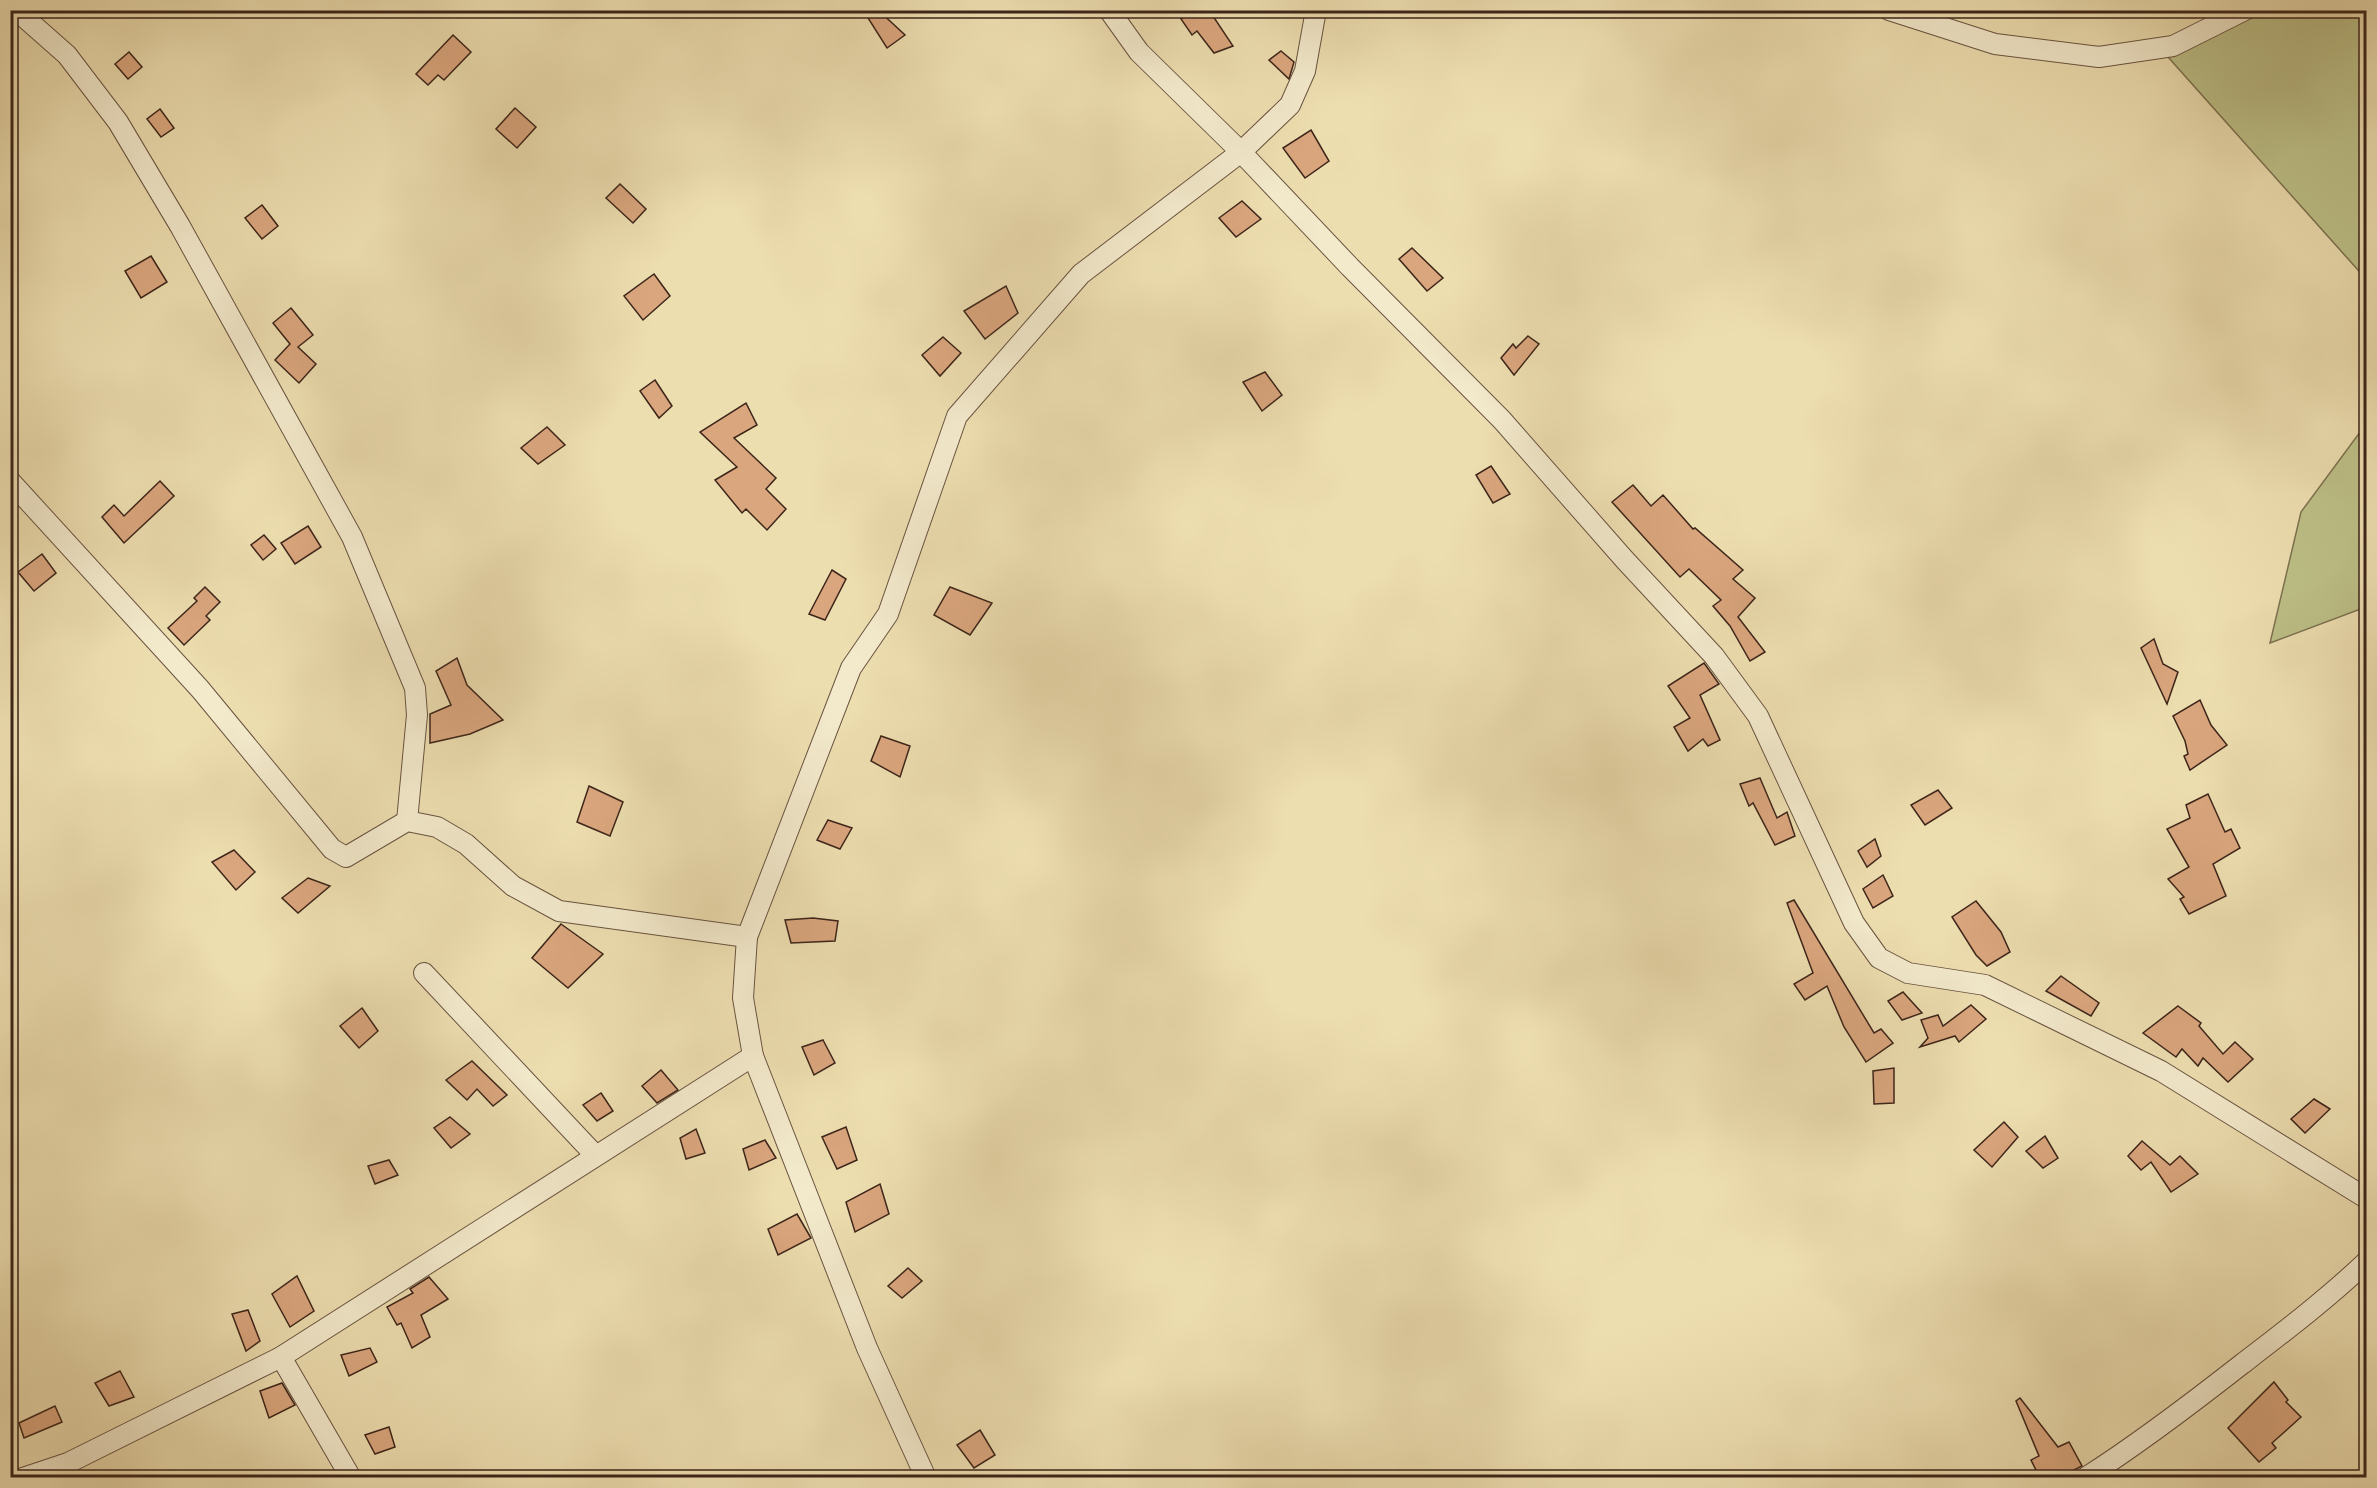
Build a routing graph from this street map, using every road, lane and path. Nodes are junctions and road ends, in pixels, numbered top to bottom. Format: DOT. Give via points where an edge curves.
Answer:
graph roads {
  1 [pos="16,10"];
  2 [pos="1109,10"];
  3 [pos="1316,10"];
  4 [pos="1888,10"];
  5 [pos="2245,10"];
  6 [pos="1241,152"];
  7 [pos="10,481"];
  8 [pos="407,821"];
  9 [pos="747,937"];
  10 [pos="424,973"];
  11 [pos="753,1056"];
  12 [pos="595,1155"];
  13 [pos="2367,1198"];
  14 [pos="2367,1262"];
  15 [pos="281,1357"];
  16 [pos="70,1470"];
  17 [pos="23,1478"];
  18 [pos="351,1478"];
  19 [pos="927,1478"];
  20 [pos="2085,1478"];
  1 -- 8 [label="street" via="67,55 118,122 352,537 415,688 417,715"];
  2 -- 6 [label="street" via="1139,52"];
  3 -- 6 [label="street" via="1305,71 1290,105"];
  4 -- 5 [label="street" via="1995,44 2098,57 2173,46"];
  6 -- 9 [label="street" via="1081,274 957,416 888,614 851,668"];
  6 -- 13 [label="street" via="1502,420 1714,656 1758,716 1854,923 1879,958 1908,973 1985,985 2162,1071"];
  7 -- 8 [label="street" via="200,689 332,849 346,857"];
  8 -- 9 [label="street" via="437,827 466,844 513,886 559,911"];
  9 -- 11 [label="street" via="743,998"];
  10 -- 12 [label="street"];
  11 -- 12 [label="street"];
  11 -- 19 [label="street" via="867,1348"];
  12 -- 15 [label="street"];
  14 -- 20 [label="street" via="2322,1304 2132,1448"];
  15 -- 16 [label="street"];
  15 -- 18 [label="street"];
  16 -- 17 [label="street"];
}
